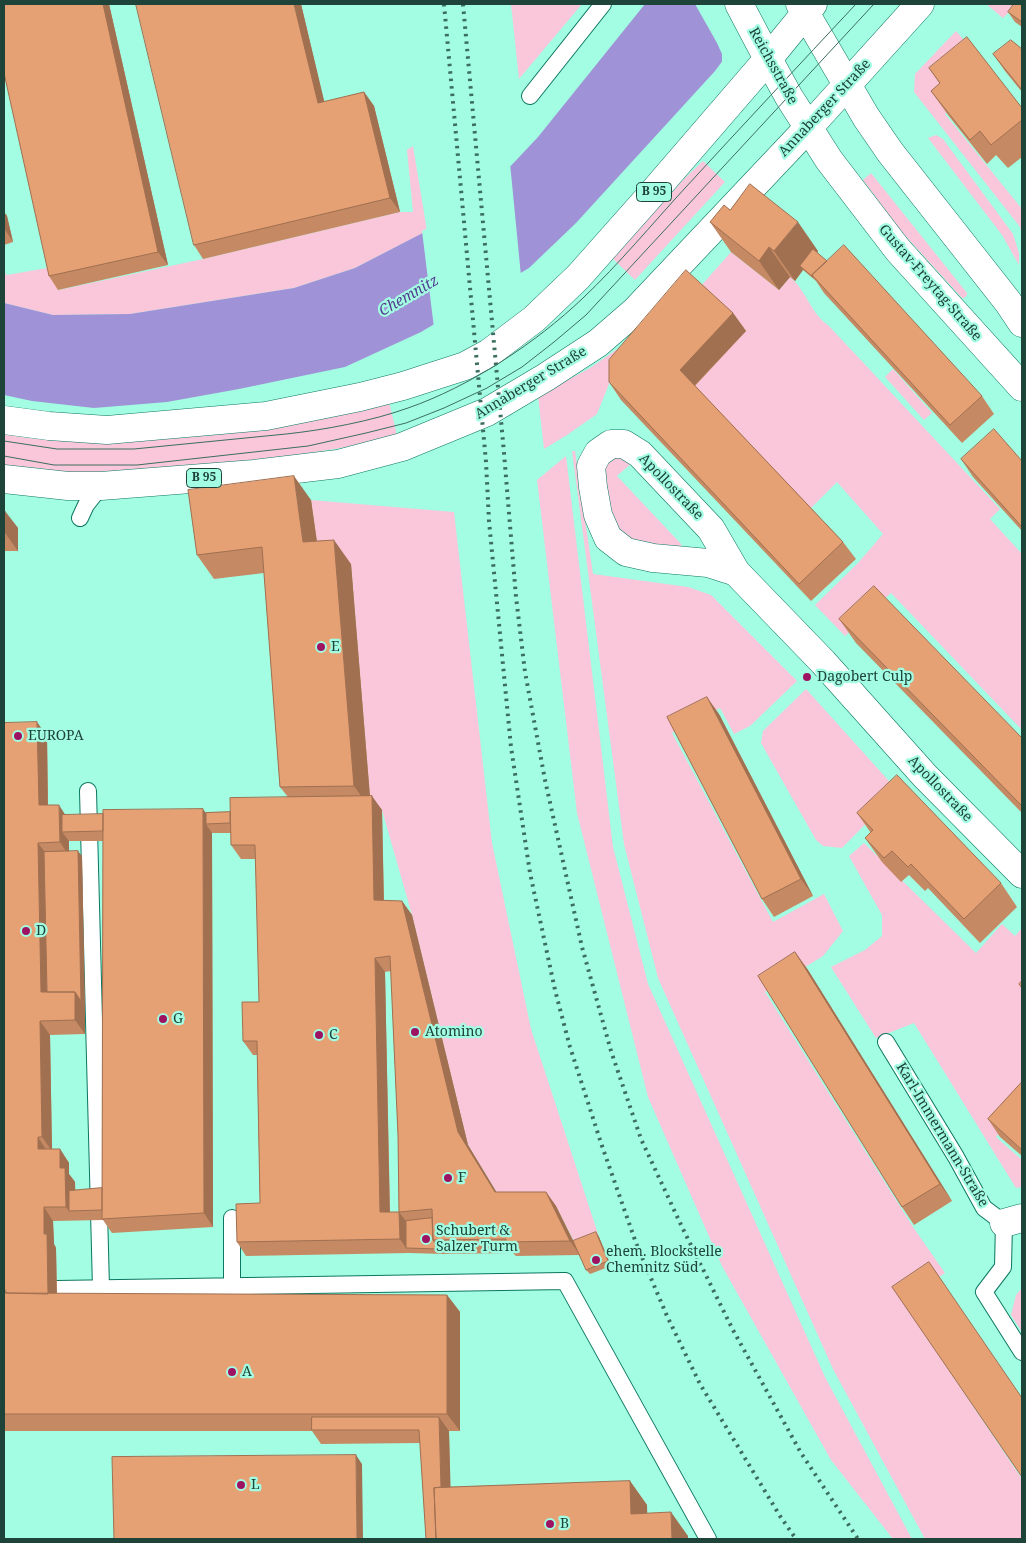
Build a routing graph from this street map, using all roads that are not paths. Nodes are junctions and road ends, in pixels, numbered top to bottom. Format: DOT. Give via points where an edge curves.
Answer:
graph roads {
  1 [pos="603,4"];
  2 [pos="739,4"];
  3 [pos="920,4"];
  4 [pos="806,7"];
  5 [pos="768,59"];
  6 [pos="847,85"];
  7 [pos="530,96"];
  8 [pos="808,128"];
  9 [pos="1022,323"];
  10 [pos="1022,387"];
  11 [pos="4,420"];
  12 [pos="4,479"];
  13 [pos="101,486"];
  14 [pos="80,518"];
  15 [pos="736,572"];
  16 [pos="88,791"];
  17 [pos="1022,874"];
  18 [pos="886,1042"];
  19 [pos="232,1218"];
  20 [pos="1013,1220"];
  21 [pos="232,1286"];
  22 [pos="101,1288"];
  23 [pos="57,1289"];
  24 [pos="1022,1352"];
  25 [pos="708,1539"];
  1 -- 7 [label="lane"];
  2 -- 5 [label="main road, Reichsstraße"];
  3 -- 6 [label="main road, Annaberger Straße / B 95"];
  4 -- 5 [label="main road, B 95"];
  4 -- 6 [label="main road"];
  5 -- 8 [label="main road, Reichsstraße"];
  5 -- 11 [label="main road, B 95" via="578,277 534,319 489,353 465,366 360,397 266,416 107,430"];
  6 -- 8 [label="main road, Annaberger Straße / B 95"];
  6 -- 9 [label="main road" via="890,152"];
  8 -- 10 [label="main road, Gustav-Freytag-Straße" via="898,250"];
  8 -- 13 [label="main road, Annaberger Straße / B 95" via="635,311 598,343 487,412 402,447 338,464"];
  12 -- 13 [label="main road, Annaberger Straße / B 95"];
  13 -- 14 [label="lane"];
  15 -- 15 [label="main road, Apollostraße" via="711,529 640,454 624,444 611,444 598,453 591,466 593,487 598,515 608,538 626,552 708,563"];
  15 -- 17 [label="main road, Apollostraße"];
  16 -- 22 [label="lane"];
  18 -- 20 [label="lane, Karl-Immermann-Straße" via="984,1208"];
  19 -- 21 [label="lane"];
  20 -- 24 [label="lane, Karl-Immermann-Straße" via="1003,1267 984,1292"];
  21 -- 22 [label="lane"];
  21 -- 25 [label="lane" via="565,1281"];
  22 -- 23 [label="lane"];
}
